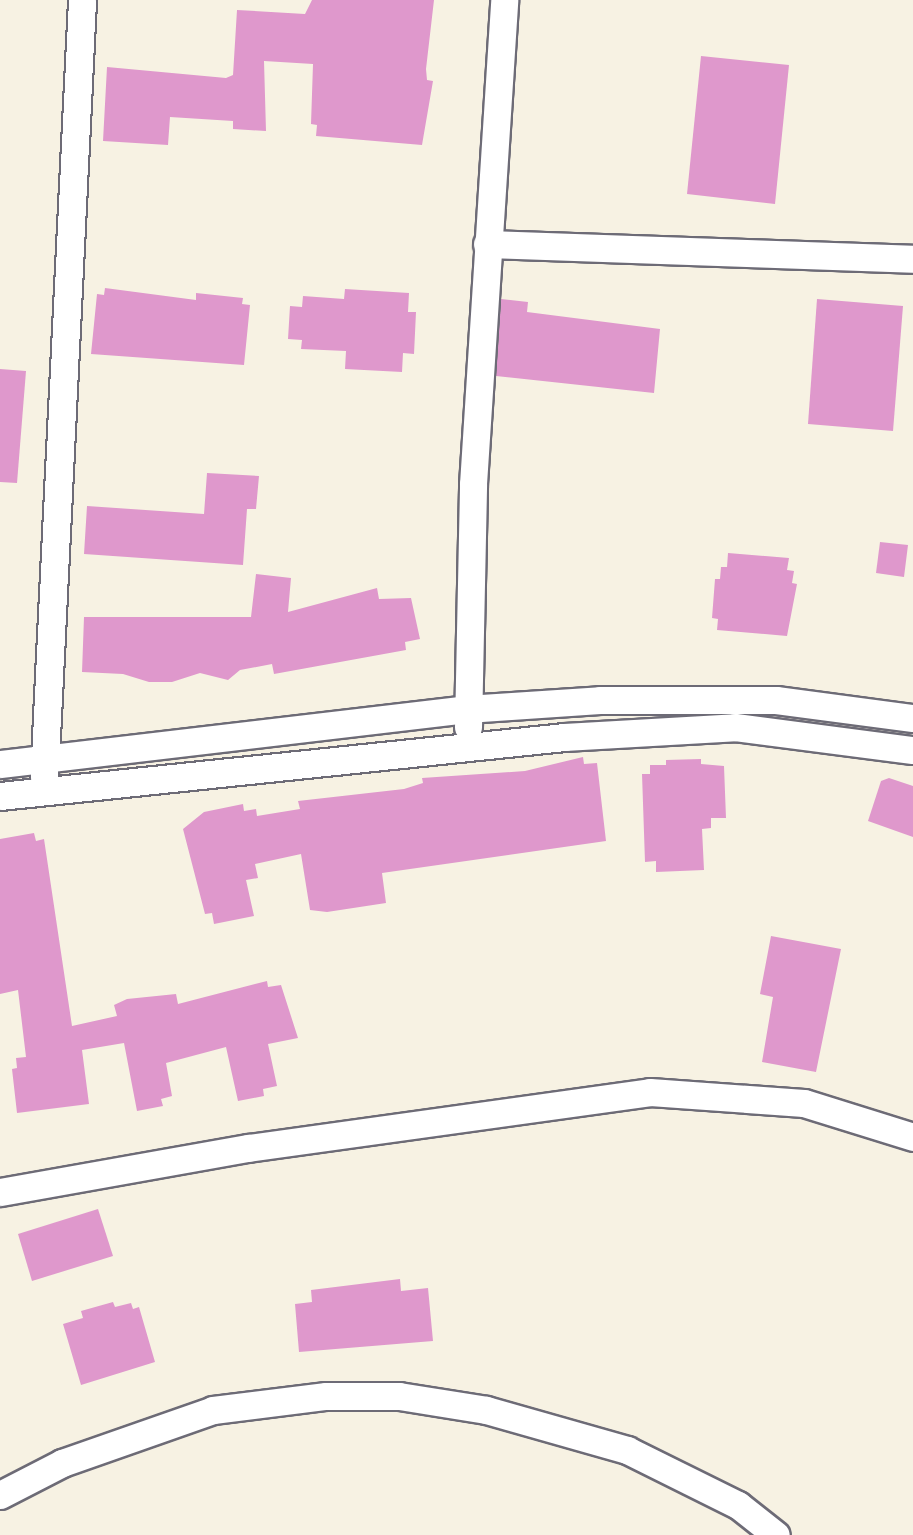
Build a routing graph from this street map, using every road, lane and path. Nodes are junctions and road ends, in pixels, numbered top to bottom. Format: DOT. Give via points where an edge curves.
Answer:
graph roads {
  1 [pos="82,0"];
  2 [pos="504,0"];
  3 [pos="487,244"];
  4 [pos="913,259"];
  5 [pos="466,710"];
  6 [pos="913,718"];
  7 [pos="471,747"];
  8 [pos="913,750"];
  9 [pos="43,759"];
  10 [pos="0,764"];
  11 [pos="46,791"];
  12 [pos="0,796"];
  13 [pos="913,1137"];
  14 [pos="0,1192"];
  15 [pos="0,1495"];
  16 [pos="776,1535"];
  1 -- 9 [label="street"];
  2 -- 3 [label="street"];
  3 -- 4 [label="street"];
  3 -- 5 [label="street"];
  5 -- 6 [label="street" via="736,698 853,706"];
  5 -- 7 [label="street"];
  5 -- 9 [label="street"];
  7 -- 8 [label="street" via="735,728"];
  7 -- 11 [label="street"];
  9 -- 10 [label="street"];
  9 -- 11 [label="street"];
  11 -- 12 [label="street"];
  13 -- 14 [label="street" via="804,1103 650,1092 248,1148"];
  15 -- 16 [label="street" via="62,1463 213,1410 326,1396 399,1396 486,1410 627,1450 738,1505"];
}
